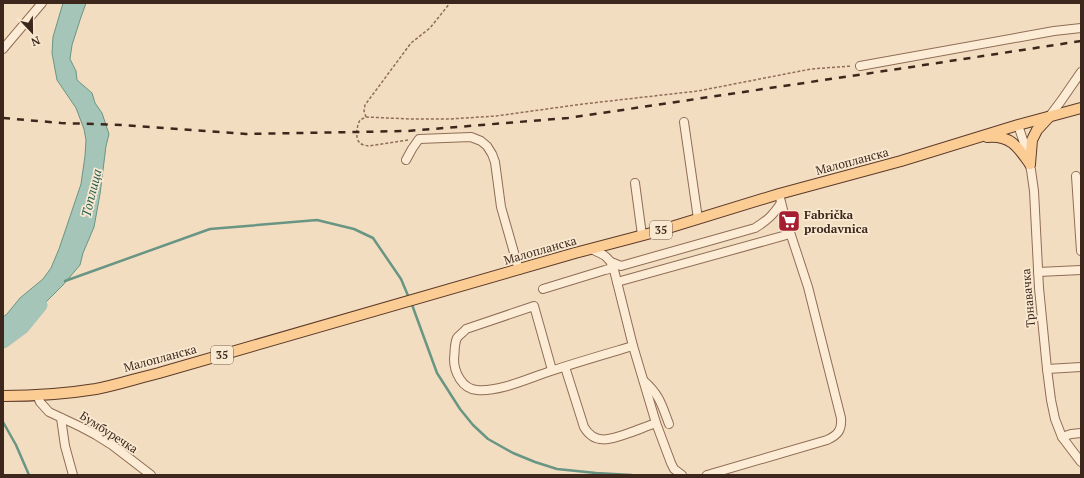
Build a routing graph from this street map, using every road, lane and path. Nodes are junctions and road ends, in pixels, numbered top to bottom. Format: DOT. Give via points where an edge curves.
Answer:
graph roads {
  1 [pos="42,3"];
  2 [pos="450,3"];
  3 [pos="1081,28"];
  4 [pos="3,49"];
  5 [pos="860,66"];
  6 [pos="1081,72"];
  7 [pos="1081,108"];
  8 [pos="366,117"];
  9 [pos="1049,117"];
  10 [pos="684,122"];
  11 [pos="1018,125"];
  12 [pos="418,139"];
  13 [pos="967,140"];
  14 [pos="406,160"];
  15 [pos="1030,164"];
  16 [pos="1076,176"];
  17 [pos="635,183"];
  18 [pos="780,199"];
  19 [pos="698,219"];
  20 [pos="790,234"];
  21 [pos="642,235"];
  22 [pos="592,249"];
  23 [pos="1081,252"];
  24 [pos="612,265"];
  25 [pos="519,270"];
  26 [pos="1081,270"];
  27 [pos="1038,272"];
  28 [pos="617,282"];
  29 [pos="543,289"];
  30 [pos="633,346"];
  31 [pos="565,367"];
  32 [pos="1081,367"];
  33 [pos="1047,369"];
  34 [pos="552,370"];
  35 [pos="644,381"];
  36 [pos="38,395"];
  37 [pos="3,396"];
  38 [pos="61,418"];
  39 [pos="656,423"];
  40 [pos="669,424"];
  41 [pos="1081,433"];
  42 [pos="1062,437"];
  43 [pos="1081,462"];
  44 [pos="73,475"];
  45 [pos="151,475"];
  46 [pos="682,475"];
  47 [pos="707,475"];
  1 -- 4 [label="street"];
  2 -- 8 [label="path" via="430,28 411,43 365,104"];
  3 -- 5 [label="street"];
  5 -- 8 [label="path" via="810,69 698,91 496,116 450,119"];
  6 -- 9 [label="street"];
  7 -- 9 [label="main road, Малопланска / 35"];
  8 -- 12 [label="path" via="358,124 357,138 363,145"];
  9 -- 11 [label="main road, Малопланска / 35"];
  9 -- 15 [label="main road" via="1032,140"];
  10 -- 19 [label="street"];
  11 -- 13 [label="main road, Малопланска / 35"];
  11 -- 15 [label="street, Трнавачка"];
  12 -- 14 [label="street"];
  12 -- 25 [label="street" via="471,137 487,146 495,162 501,207"];
  13 -- 15 [label="main road" via="992,137 1007,140 1018,148"];
  13 -- 18 [label="main road, Малопланска / 35"];
  15 -- 27 [label="street, Трнавачка"];
  16 -- 23 [label="street"];
  17 -- 21 [label="street"];
  18 -- 19 [label="main road, Малопланска / 35"];
  18 -- 20 [label="street"];
  18 -- 24 [label="street" via="774,213 755,228 621,266"];
  19 -- 21 [label="main road, Малопланска / 35"];
  20 -- 28 [label="street"];
  20 -- 47 [label="street" via="808,288 842,425 839,431 827,440"];
  21 -- 22 [label="main road, Малопланска / 35"];
  22 -- 24 [label="street" via="604,254"];
  22 -- 25 [label="main road, Малопланска / 35"];
  24 -- 28 [label="street"];
  24 -- 29 [label="street" via="605,270"];
  25 -- 36 [label="main road, Малопланска / 35" via="116,384 75,392"];
  26 -- 27 [label="street"];
  27 -- 33 [label="street, Трнавачка"];
  28 -- 30 [label="street"];
  30 -- 31 [label="street"];
  30 -- 35 [label="street"];
  31 -- 34 [label="street"];
  31 -- 39 [label="street" via="584,427 594,437 602,440 612,439"];
  32 -- 33 [label="street"];
  33 -- 42 [label="street, Трнавачка" via="1054,414"];
  34 -- 34 [label="street" via="508,385 489,390 476,390 465,386 458,378 454,362 455,345 458,337 466,329 534,306"];
  35 -- 39 [label="street"];
  35 -- 40 [label="street" via="658,396"];
  36 -- 37 [label="main road, Малопланска / 35"];
  36 -- 38 [label="street, Бумбуречка" via="45,409"];
  38 -- 44 [label="street"];
  38 -- 45 [label="street, Бумбуречка" via="112,445"];
  39 -- 46 [label="street" via="671,463"];
  41 -- 42 [label="street"];
  42 -- 43 [label="street, Трнавачка"];
}
